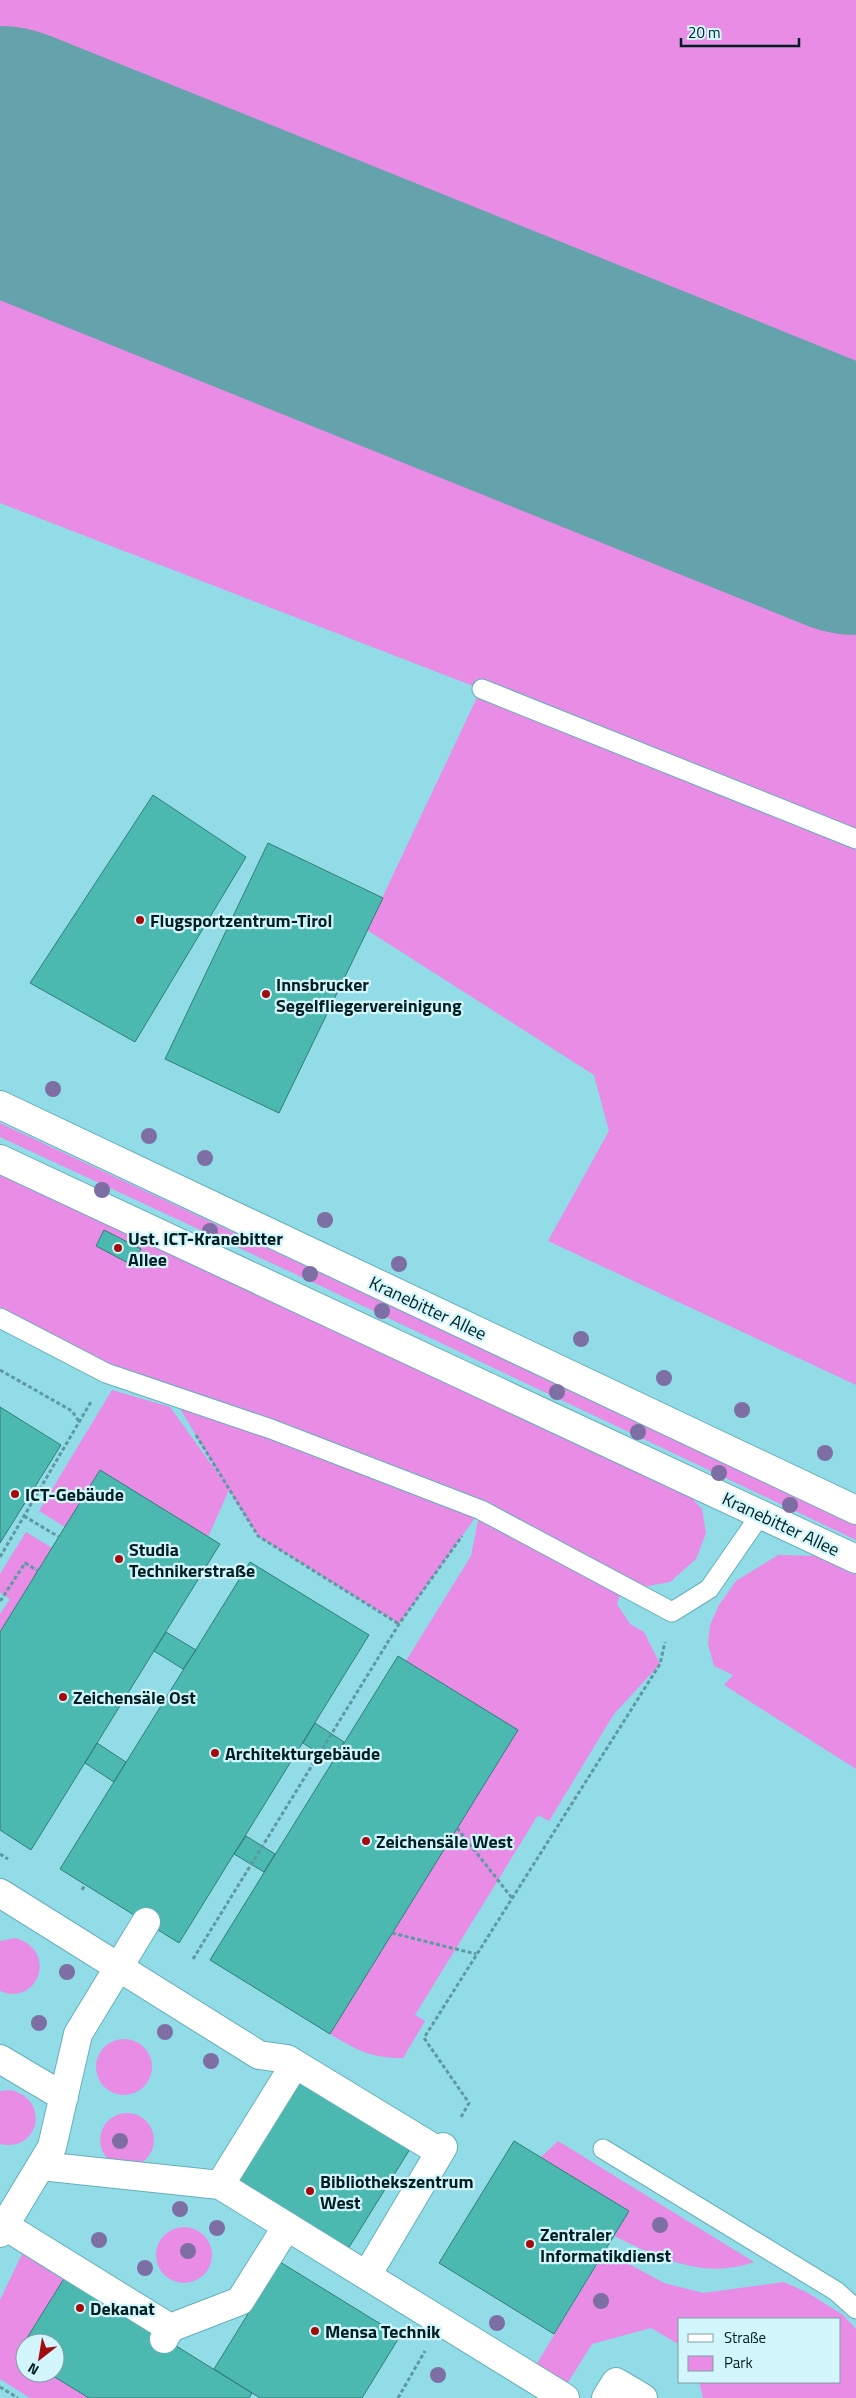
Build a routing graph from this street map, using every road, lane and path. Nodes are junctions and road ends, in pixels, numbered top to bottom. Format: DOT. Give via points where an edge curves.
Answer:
graph roads {
  1 [pos="482,689"];
  2 [pos="856,839"];
  3 [pos="0,1105"];
  4 [pos="0,1158"];
  5 [pos="0,1318"];
  6 [pos="0,1370"];
  7 [pos="106,1374"];
  8 [pos="174,1397"];
  9 [pos="80,1423"];
  10 [pos="481,1510"];
  11 [pos="856,1510"];
  12 [pos="761,1514"];
  13 [pos="24,1516"];
  14 [pos="59,1537"];
  15 [pos="0,1557"];
  16 [pos="856,1559"];
  17 [pos="38,1571"];
  18 [pos="0,1599"];
  19 [pos="672,1612"];
  20 [pos="399,1624"];
  21 [pos="457,1828"];
  22 [pos="85,1885"];
  23 [pos="82,1890"];
  24 [pos="0,1893"];
  25 [pos="512,1898"];
  26 [pos="146,1922"];
  27 [pos="392,1934"];
  28 [pos="477,1954"];
  29 [pos="193,1959"];
  30 [pos="119,1967"];
  31 [pos="0,2058"];
  32 [pos="295,2064"];
  33 [pos="64,2097"];
  34 [pos="469,2103"];
  35 [pos="603,2149"];
  36 [pos="40,2166"];
  37 [pos="220,2185"];
  38 [pos="287,2226"];
  39 [pos="2,2230"];
  40 [pos="367,2275"];
  41 [pos="856,2309"];
  42 [pos="442,2322"];
  43 [pos="0,2387"];
  44 [pos="18,2398"];
  45 [pos="398,2398"];
  46 [pos="565,2398"];
  47 [pos="606,2398"];
  48 [pos="643,2398"];
  1 -- 2 [label="lane"];
  3 -- 11 [label="street, Kranebitter Allee"];
  4 -- 12 [label="street, Kranebitter Allee"];
  5 -- 7 [label="lane"];
  6 -- 9 [label="path" via="72,1411"];
  7 -- 8 [label="lane"];
  7 -- 9 [label="path"];
  8 -- 10 [label="lane" via="281,1433"];
  8 -- 20 [label="path" via="258,1536"];
  9 -- 13 [label="path"];
  10 -- 19 [label="lane"];
  10 -- 20 [label="path"];
  12 -- 16 [label="street, Kranebitter Allee"];
  12 -- 19 [label="lane" via="709,1589"];
  13 -- 14 [label="path"];
  13 -- 15 [label="path"];
  17 -- 18 [label="path" via="25,1563"];
  19 -- 25 [label="path" via="660,1664"];
  20 -- 29 [label="path"];
  21 -- 25 [label="path"];
  22 -- 23 [label="path"];
  24 -- 30 [label="street"];
  25 -- 28 [label="path"];
  26 -- 30 [label="street"];
  27 -- 28 [label="path"];
  28 -- 34 [label="path" via="424,2038"];
  30 -- 32 [label="street" via="259,2055 283,2058"];
  30 -- 33 [label="street" via="78,2034"];
  31 -- 33 [label="street"];
  32 -- 37 [label="street"];
  32 -- 40 [label="street" via="441,2150"];
  33 -- 36 [label="street" via="52,2147"];
  35 -- 41 [label="lane" via="836,2291"];
  36 -- 37 [label="street"];
  36 -- 39 [label="street"];
  37 -- 38 [label="street"];
  38 -- 39 [label="street" via="246,2305 167,2334"];
  38 -- 40 [label="street"];
  40 -- 42 [label="street"];
  42 -- 45 [label="path"];
  42 -- 46 [label="street"];
  43 -- 44 [label="path"];
  47 -- 48 [label="street" via="616,2382"];
}
